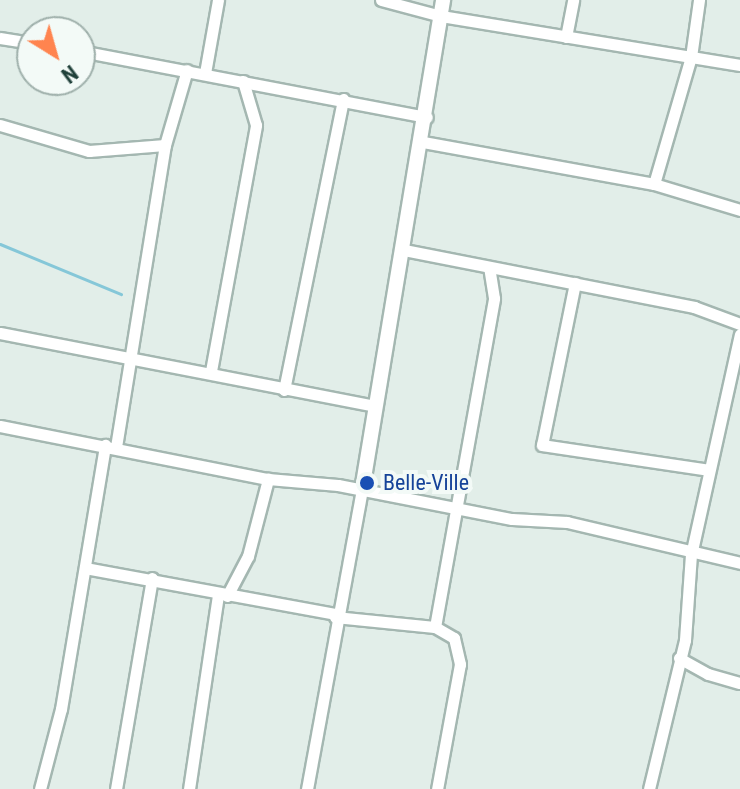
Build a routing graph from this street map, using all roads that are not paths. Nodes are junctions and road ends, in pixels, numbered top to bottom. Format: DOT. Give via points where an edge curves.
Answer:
graph roads {
  1 [pos="381,0"];
  2 [pos="443,0"];
  3 [pos="573,0"];
  4 [pos="699,0"];
  5 [pos="216,3"];
  6 [pos="441,16"];
  7 [pos="566,37"];
  8 [pos="96,54"];
  9 [pos="691,57"];
  10 [pos="740,65"];
  11 [pos="187,70"];
  12 [pos="205,73"];
  13 [pos="243,81"];
  14 [pos="343,99"];
  15 [pos="427,117"];
  16 [pos="0,125"];
  17 [pos="423,142"];
  18 [pos="165,145"];
  19 [pos="654,184"];
  20 [pos="740,210"];
  21 [pos="404,250"];
  22 [pos="489,268"];
  23 [pos="575,283"];
  24 [pos="740,324"];
  25 [pos="0,333"];
  26 [pos="740,334"];
  27 [pos="132,359"];
  28 [pos="211,371"];
  29 [pos="284,390"];
  30 [pos="376,406"];
  31 [pos="0,426"];
  32 [pos="111,446"];
  33 [pos="709,470"];
  34 [pos="268,479"];
  35 [pos="362,490"];
  36 [pos="454,510"];
  37 [pos="691,555"];
  38 [pos="740,563"];
  39 [pos="85,568"];
  40 [pos="152,578"];
  41 [pos="223,595"];
  42 [pos="335,616"];
  43 [pos="435,627"];
  44 [pos="679,658"];
  45 [pos="740,683"];
  46 [pos="40,789"];
  47 [pos="116,789"];
  48 [pos="189,789"];
  49 [pos="307,789"];
  50 [pos="437,789"];
  51 [pos="649,789"];
  1 -- 6 [label="street"];
  2 -- 6 [label="street"];
  3 -- 7 [label="street"];
  4 -- 9 [label="street"];
  5 -- 12 [label="street"];
  6 -- 7 [label="street"];
  6 -- 15 [label="street"];
  7 -- 9 [label="street"];
  8 -- 11 [label="street"];
  9 -- 10 [label="street"];
  9 -- 19 [label="street"];
  11 -- 12 [label="street"];
  11 -- 18 [label="street"];
  12 -- 13 [label="street"];
  13 -- 14 [label="street"];
  13 -- 28 [label="street" via="255,139"];
  14 -- 15 [label="street"];
  14 -- 29 [label="street"];
  15 -- 17 [label="street"];
  16 -- 18 [label="street" via="89,151"];
  17 -- 19 [label="street"];
  17 -- 21 [label="street"];
  18 -- 27 [label="street"];
  19 -- 20 [label="street"];
  21 -- 22 [label="street"];
  21 -- 30 [label="street"];
  22 -- 23 [label="street"];
  22 -- 36 [label="street" via="494,298"];
  23 -- 24 [label="street" via="694,307"];
  23 -- 33 [label="street" via="542,445"];
  25 -- 27 [label="street"];
  26 -- 33 [label="street" via="729,403"];
  27 -- 28 [label="street"];
  27 -- 32 [label="street"];
  28 -- 29 [label="street"];
  29 -- 30 [label="street"];
  30 -- 35 [label="street"];
  31 -- 32 [label="street"];
  32 -- 34 [label="street"];
  32 -- 39 [label="street"];
  33 -- 37 [label="street"];
  34 -- 35 [label="street"];
  34 -- 41 [label="street" via="248,556"];
  35 -- 36 [label="street"];
  35 -- 42 [label="street"];
  36 -- 37 [label="street" via="567,522"];
  36 -- 43 [label="street"];
  37 -- 38 [label="street"];
  37 -- 44 [label="street" via="690,612"];
  39 -- 40 [label="street"];
  39 -- 46 [label="street" via="61,709"];
  40 -- 41 [label="street"];
  40 -- 47 [label="street"];
  41 -- 42 [label="street"];
  41 -- 48 [label="street"];
  42 -- 43 [label="street"];
  42 -- 49 [label="street"];
  43 -- 50 [label="street" via="454,638 460,664"];
  44 -- 45 [label="street"];
  44 -- 51 [label="street"];
}
